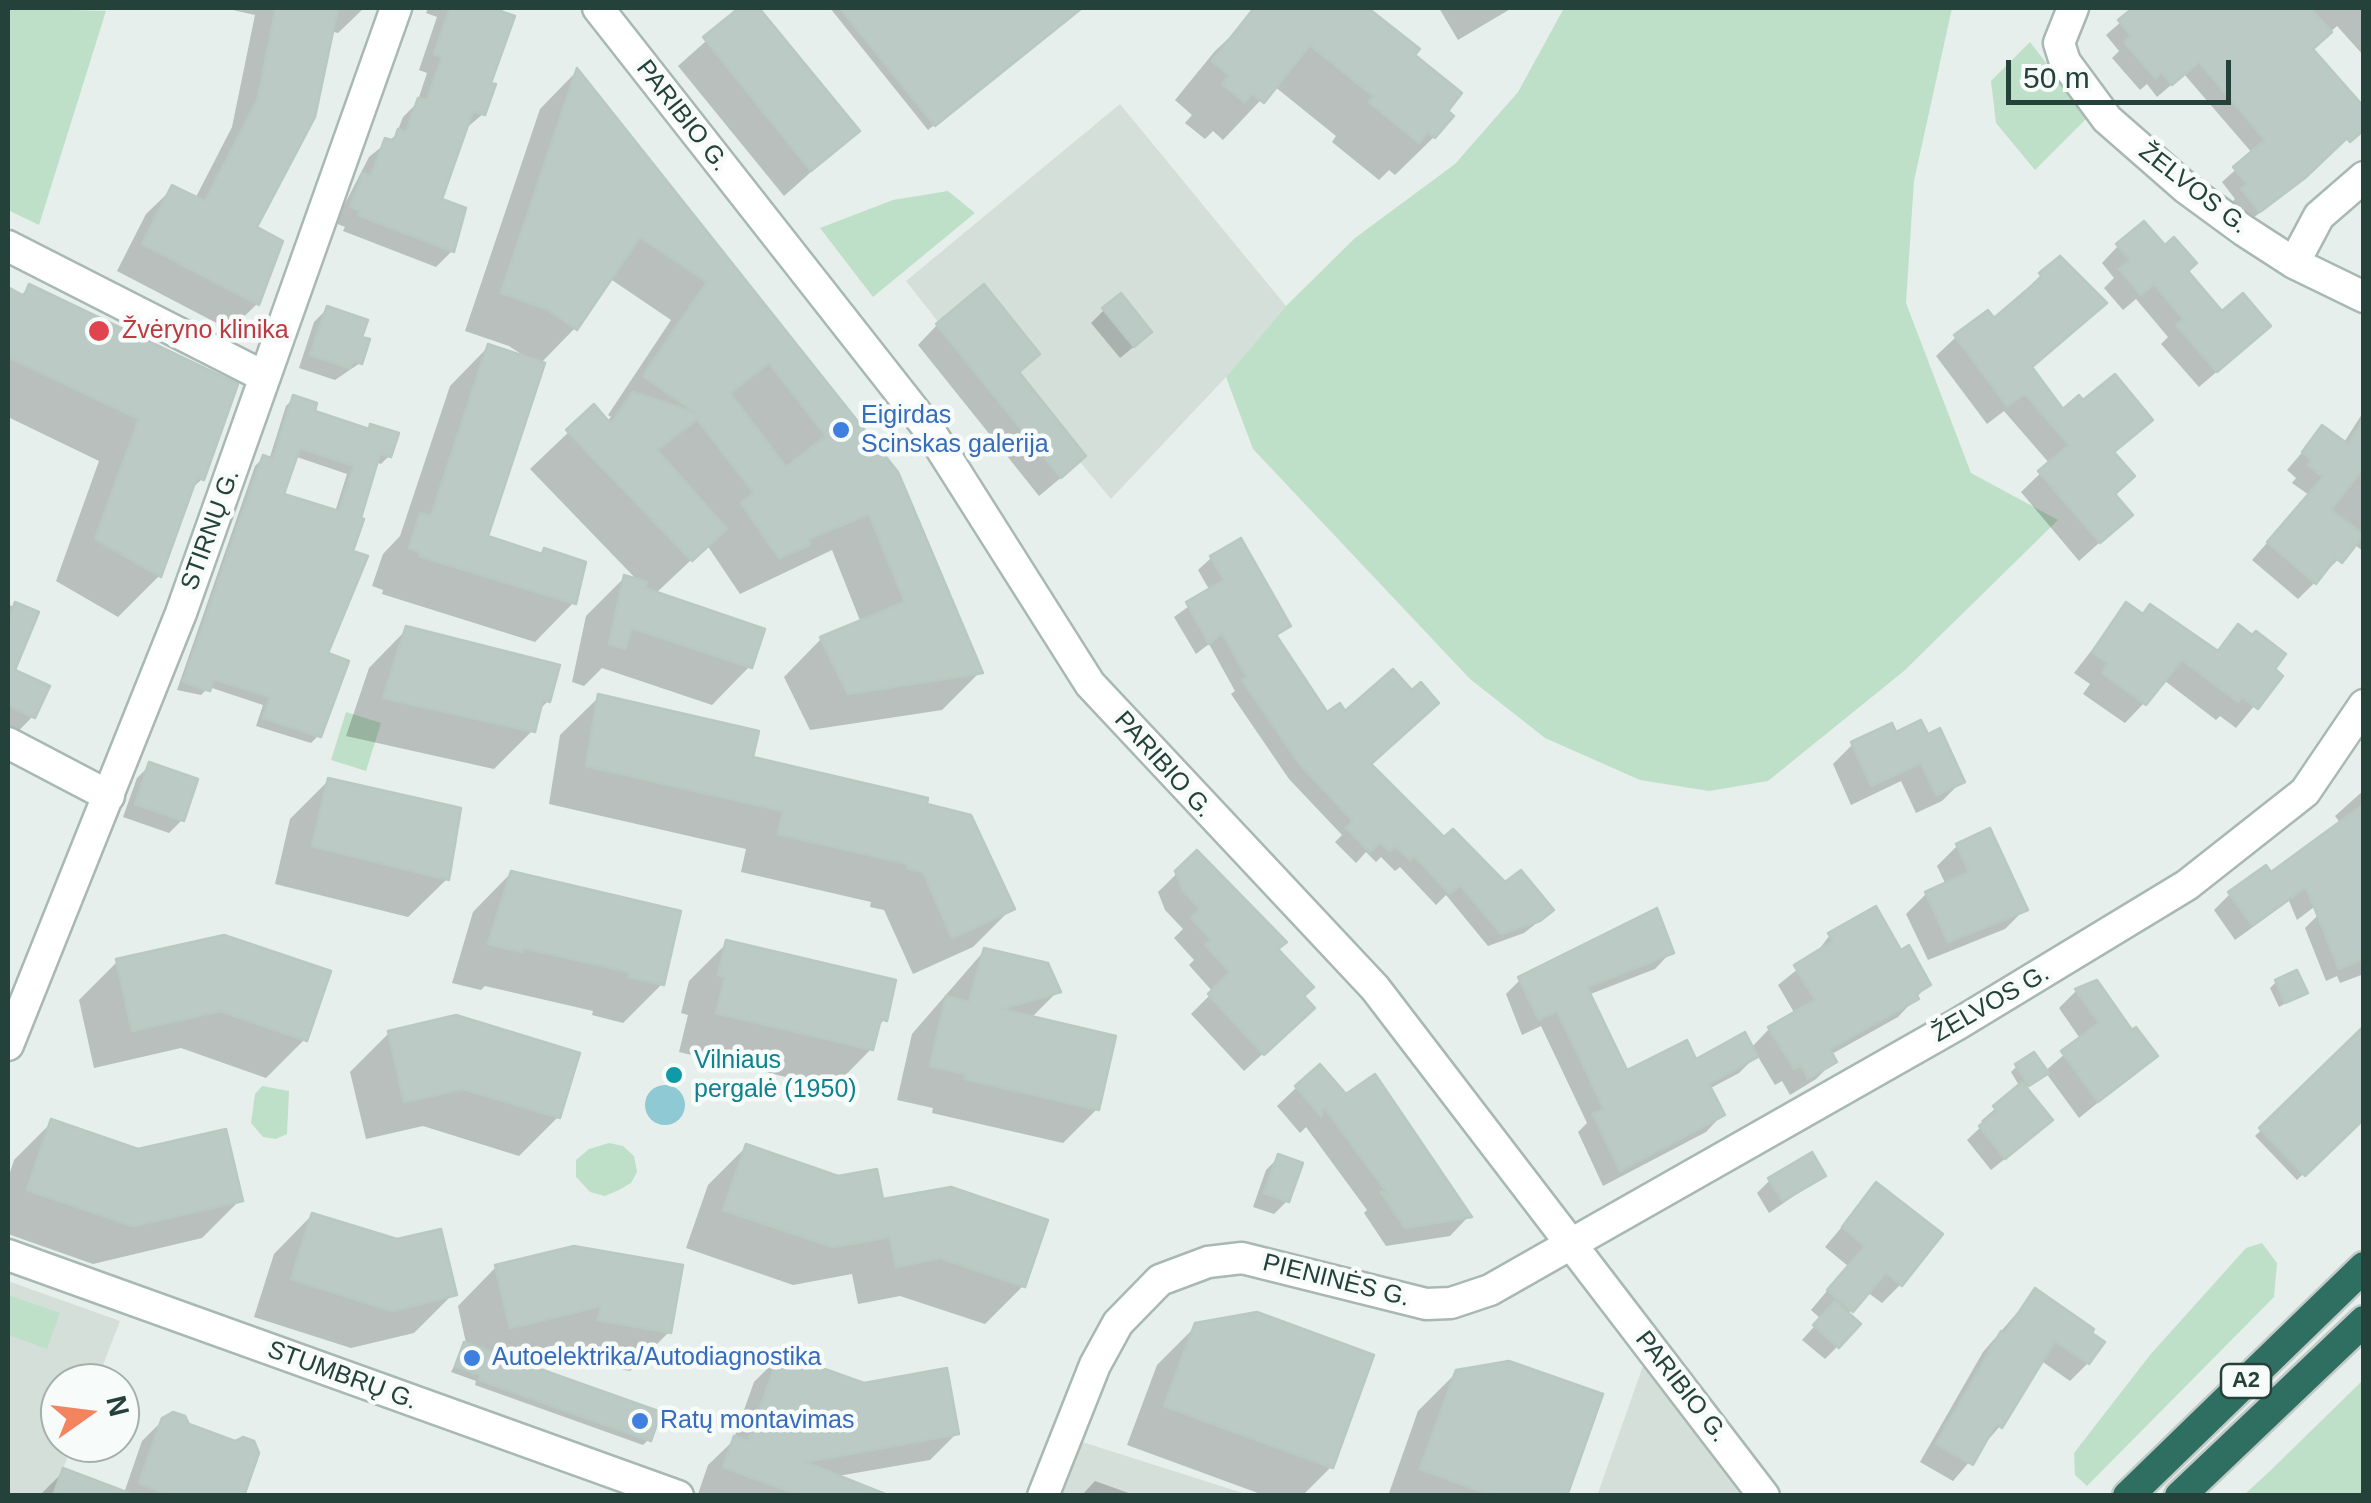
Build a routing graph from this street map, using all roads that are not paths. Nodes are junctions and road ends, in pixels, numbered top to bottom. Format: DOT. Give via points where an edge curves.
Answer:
graph roads {
  1 [pos="396,8"];
  2 [pos="2073,8"];
  3 [pos="617,14"];
  4 [pos="2364,177"];
  5 [pos="8,246"];
  6 [pos="2294,263"];
  7 [pos="2364,296"];
  8 [pos="265,377"];
  9 [pos="2364,706"];
  10 [pos="8,743"];
  11 [pos="109,796"];
  12 [pos="8,1045"];
  13 [pos="1570,1244"];
  14 [pos="8,1255"];
  15 [pos="2364,1266"];
  16 [pos="2364,1321"];
  17 [pos="2191,1487"];
  18 [pos="678,1496"];
  19 [pos="1043,1496"];
  20 [pos="1764,1496"];
  21 [pos="2128,1496"];
  1 -- 8 [label="street, STIRNŲ G."];
  2 -- 6 [label="street, ŽELVOS G." via="2059,43 2072,76 2107,119 2188,189"];
  3 -- 13 [label="street, PARIBIO G." via="928,428 1090,684 1375,988"];
  4 -- 6 [label="street" via="2318,216"];
  5 -- 8 [label="street"];
  6 -- 7 [label="street, ŽELVOS G."];
  8 -- 11 [label="street, STIRNŲ G."];
  9 -- 13 [label="street, ŽELVOS G." via="2306,792 2187,884 1958,1024"];
  10 -- 11 [label="street"];
  11 -- 12 [label="street, STIRNŲ G."];
  13 -- 19 [label="street, PIENINĖS G." via="1490,1290 1451,1303 1398,1299 1242,1258 1184,1269 1138,1298 1118,1322"];
  13 -- 20 [label="street, PARIBIO G."];
  14 -- 18 [label="street, STUMBRŲ G."];
  15 -- 21 [label="highway, A2"];
  16 -- 17 [label="highway, A2"];
}
